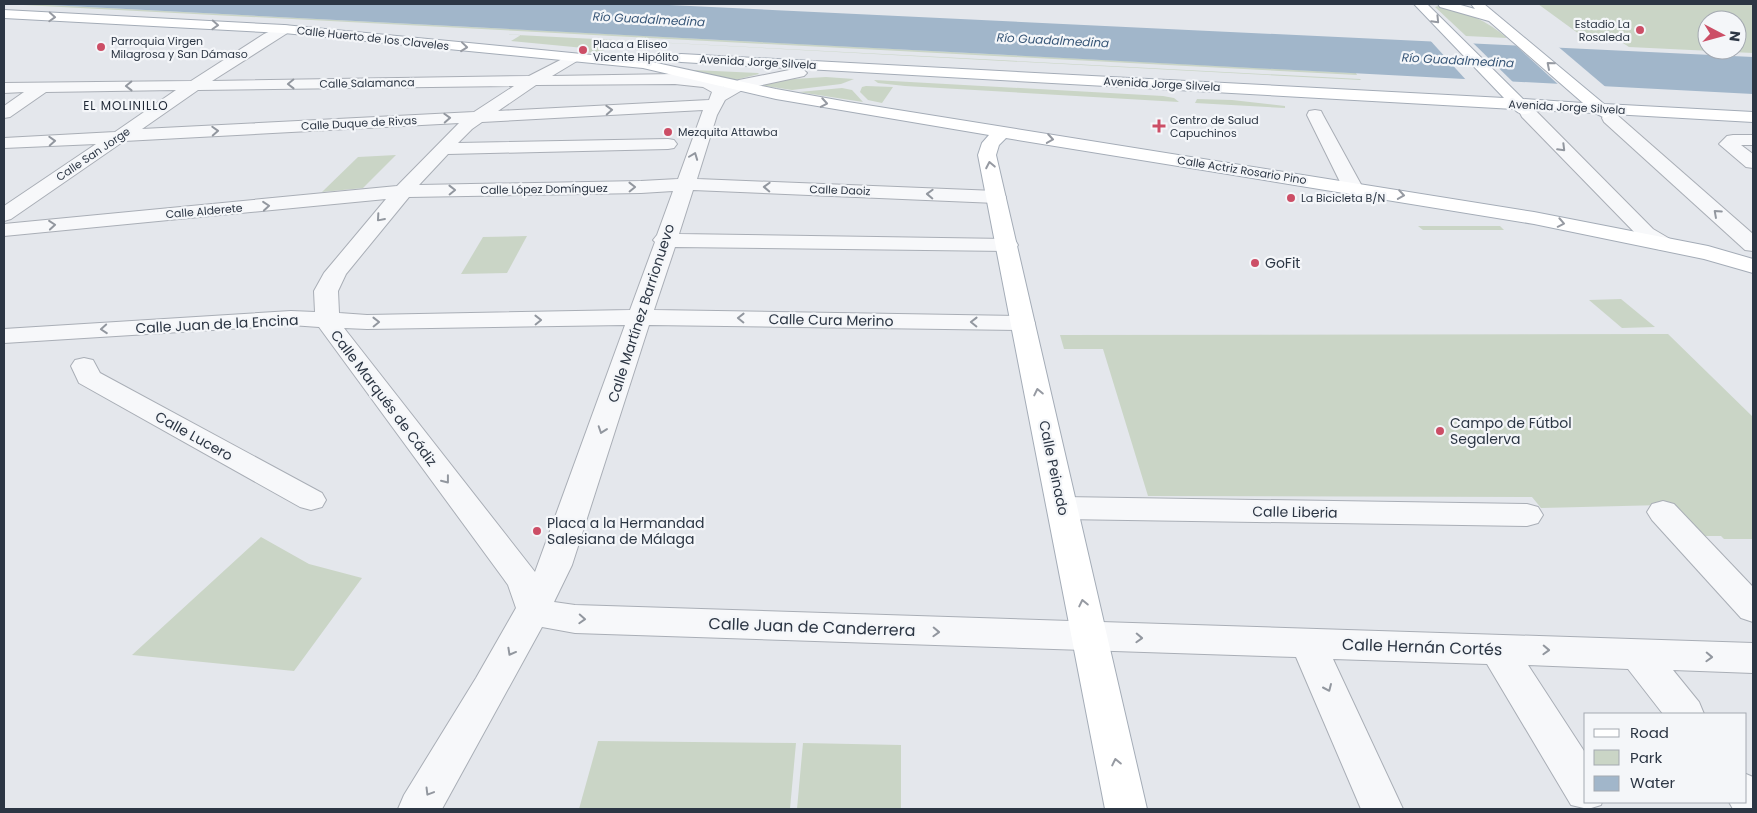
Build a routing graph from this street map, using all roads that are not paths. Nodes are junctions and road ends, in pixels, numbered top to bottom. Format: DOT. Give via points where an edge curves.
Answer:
graph roads {
  1 [pos="1420,4"];
  2 [pos="1444,4"];
  3 [pos="1477,4"];
  4 [pos="4,14"];
  5 [pos="1494,19"];
  6 [pos="284,29"];
  7 [pos="572,58"];
  8 [pos="643,64"];
  9 [pos="799,72"];
  10 [pos="532,81"];
  11 [pos="196,85"];
  12 [pos="739,85"];
  13 [pos="44,87"];
  14 [pos="4,88"];
  15 [pos="776,94"];
  16 [pos="717,101"];
  17 [pos="1523,109"];
  18 [pos="4,113"];
  19 [pos="1605,113"];
  20 [pos="1315,115"];
  21 [pos="477,116"];
  22 [pos="1753,117"];
  23 [pos="1753,126"];
  24 [pos="1002,132"];
  25 [pos="118,136"];
  26 [pos="1753,140"];
  27 [pos="4,143"];
  28 [pos="668,144"];
  29 [pos="443,149"];
  30 [pos="1753,163"];
  31 [pos="684,184"];
  32 [pos="1353,188"];
  33 [pos="404,191"];
  34 [pos="996,196"];
  35 [pos="4,215"];
  36 [pos="4,230"];
  37 [pos="664,240"];
  38 [pos="1662,244"];
  39 [pos="1007,245"];
  40 [pos="1753,245"];
  41 [pos="1708,253"];
  42 [pos="1753,253"];
  43 [pos="1753,266"];
  44 [pos="640,318"];
  45 [pos="327,321"];
  46 [pos="1023,323"];
  47 [pos="4,336"];
  48 [pos="84,366"];
  49 [pos="311,500"];
  50 [pos="1063,508"];
  51 [pos="1663,512"];
  52 [pos="1527,516"];
  53 [pos="534,609"];
  54 [pos="1753,609"];
  55 [pos="1090,636"];
  56 [pos="1308,644"];
  57 [pos="1497,648"];
  58 [pos="1638,654"];
  59 [pos="1753,658"];
  60 [pos="1684,713"];
  61 [pos="1584,788"];
  62 [pos="418,809"];
  63 [pos="1126,809"];
  64 [pos="1382,809"];
  1 -- 17 [label="main road, one-way"];
  2 -- 5 [label="main road"];
  3 -- 5 [label="main road"];
  4 -- 6 [label="main road, Calle Huerto de los Claveles, one-way"];
  19 -- 5 [label="main road, one-way"];
  6 -- 7 [label="main road, Calle Huerto de los Claveles, one-way"];
  6 -- 11 [label="street, Calle San Jorge"];
  7 -- 8 [label="main road, Calle Huerto de los Claveles"];
  7 -- 10 [label="street, Calle Marqués de Cádiz"];
  7 -- 17 [label="main road, Avenida Jorge Silvela" via="594,54 627,55"];
  8 -- 9 [label="main road, Avenida Jorge Silvela"];
  8 -- 12 [label="main road, Calle Huerto de los Claveles"];
  9 -- 12 [label="street"];
  9 -- 17 [label="main road, Avenida Jorge Silvela"];
  10 -- 11 [label="street, Calle Salamanca, one-way"];
  10 -- 16 [label="street, Calle Salamanca" via="693,80 720,90"];
  10 -- 21 [label="street, Calle Marqués de Cádiz"];
  11 -- 13 [label="street, Calle Salamanca, one-way"];
  11 -- 25 [label="street, Calle San Jorge"];
  12 -- 15 [label="main road, Calle Actriz Rosario Pino"];
  12 -- 16 [label="street"];
  13 -- 14 [label="street, Calle Salamanca"];
  13 -- 18 [label="street"];
  15 -- 16 [label="street, Calle Actriz Rosario Pino"];
  15 -- 24 [label="main road, Calle Actriz Rosario Pino, one-way"];
  21 -- 16 [label="street, Calle Duque de Rivas, one-way"];
  31 -- 16 [label="street, Calle Martínez Barrionuevo, one-way"];
  17 -- 19 [label="main road, Avenida Jorge Silvela"];
  17 -- 38 [label="street, one-way" via="1646,234"];
  19 -- 22 [label="main road, Avenida Jorge Silvela"];
  19 -- 23 [label="main road, Avenida Jorge Silvela"];
  40 -- 19 [label="street, one-way"];
  20 -- 32 [label="street"];
  25 -- 21 [label="street, Calle Duque de Rivas, one-way"];
  21 -- 29 [label="street, Calle Marqués de Cádiz"];
  24 -- 32 [label="main road, Calle Actriz Rosario Pino, one-way"];
  34 -- 24 [label="main road, Calle Peinado, one-way" via="988,155 990,143"];
  27 -- 25 [label="street, Calle Duque de Rivas, one-way"];
  25 -- 35 [label="street, Calle San Jorge"];
  26 -- 30 [label="street" via="1733,140 1728,144"];
  28 -- 29 [label="street"];
  29 -- 33 [label="street, Calle Marqués de Cádiz"];
  33 -- 31 [label="street, Calle López Domínguez, one-way"];
  34 -- 31 [label="street, Calle Daoiz, one-way"];
  31 -- 37 [label="street, Calle Martínez Barrionuevo"];
  32 -- 38 [label="main road, Calle Actriz Rosario Pino, one-way" via="1534,218"];
  36 -- 33 [label="street, Calle Alderete, one-way"];
  33 -- 45 [label="street, Calle Marqués de Cádiz, one-way" via="335,273 326,291"];
  34 -- 39 [label="main road, Calle Peinado"];
  37 -- 39 [label="street"];
  37 -- 44 [label="street, Calle Martínez Barrionuevo"];
  38 -- 41 [label="main road, Calle Actriz Rosario Pino"];
  39 -- 46 [label="main road, Calle Peinado"];
  41 -- 42 [label="street, Calle Actriz Rosario Pino"];
  41 -- 43 [label="main road, Calle Actriz Rosario Pino"];
  45 -- 44 [label="street, Calle Juan de la Encina, one-way"];
  46 -- 44 [label="street, Calle Cura Merino, one-way"];
  44 -- 53 [label="street, Calle Martínez Barrionuevo, one-way" via="555,566"];
  45 -- 47 [label="street, Calle Juan de la Encina, one-way" via="291,318"];
  45 -- 53 [label="street, Calle Marqués de Cádiz, one-way" via="515,569 524,582"];
  50 -- 46 [label="main road, Calle Peinado, one-way"];
  48 -- 49 [label="street, Calle Lucero" via="88,377"];
  50 -- 52 [label="street, Calle Liberia"];
  55 -- 50 [label="main road, Calle Peinado, one-way"];
  51 -- 54 [label="street"];
  53 -- 55 [label="street, Calle Juan de Canderrera, one-way" via="548,615 576,618"];
  53 -- 62 [label="street, Calle Martínez Barrionuevo, one-way"];
  55 -- 56 [label="street, Calle Hernán Cortés, one-way"];
  63 -- 55 [label="main road, Calle Peinado, one-way"];
  56 -- 57 [label="street, Calle Hernán Cortés"];
  56 -- 64 [label="street, one-way"];
  57 -- 58 [label="street, Calle Hernán Cortés, one-way"];
  57 -- 61 [label="street"];
  58 -- 59 [label="street, Calle Hernán Cortés, one-way"];
  58 -- 60 [label="street"];
}
